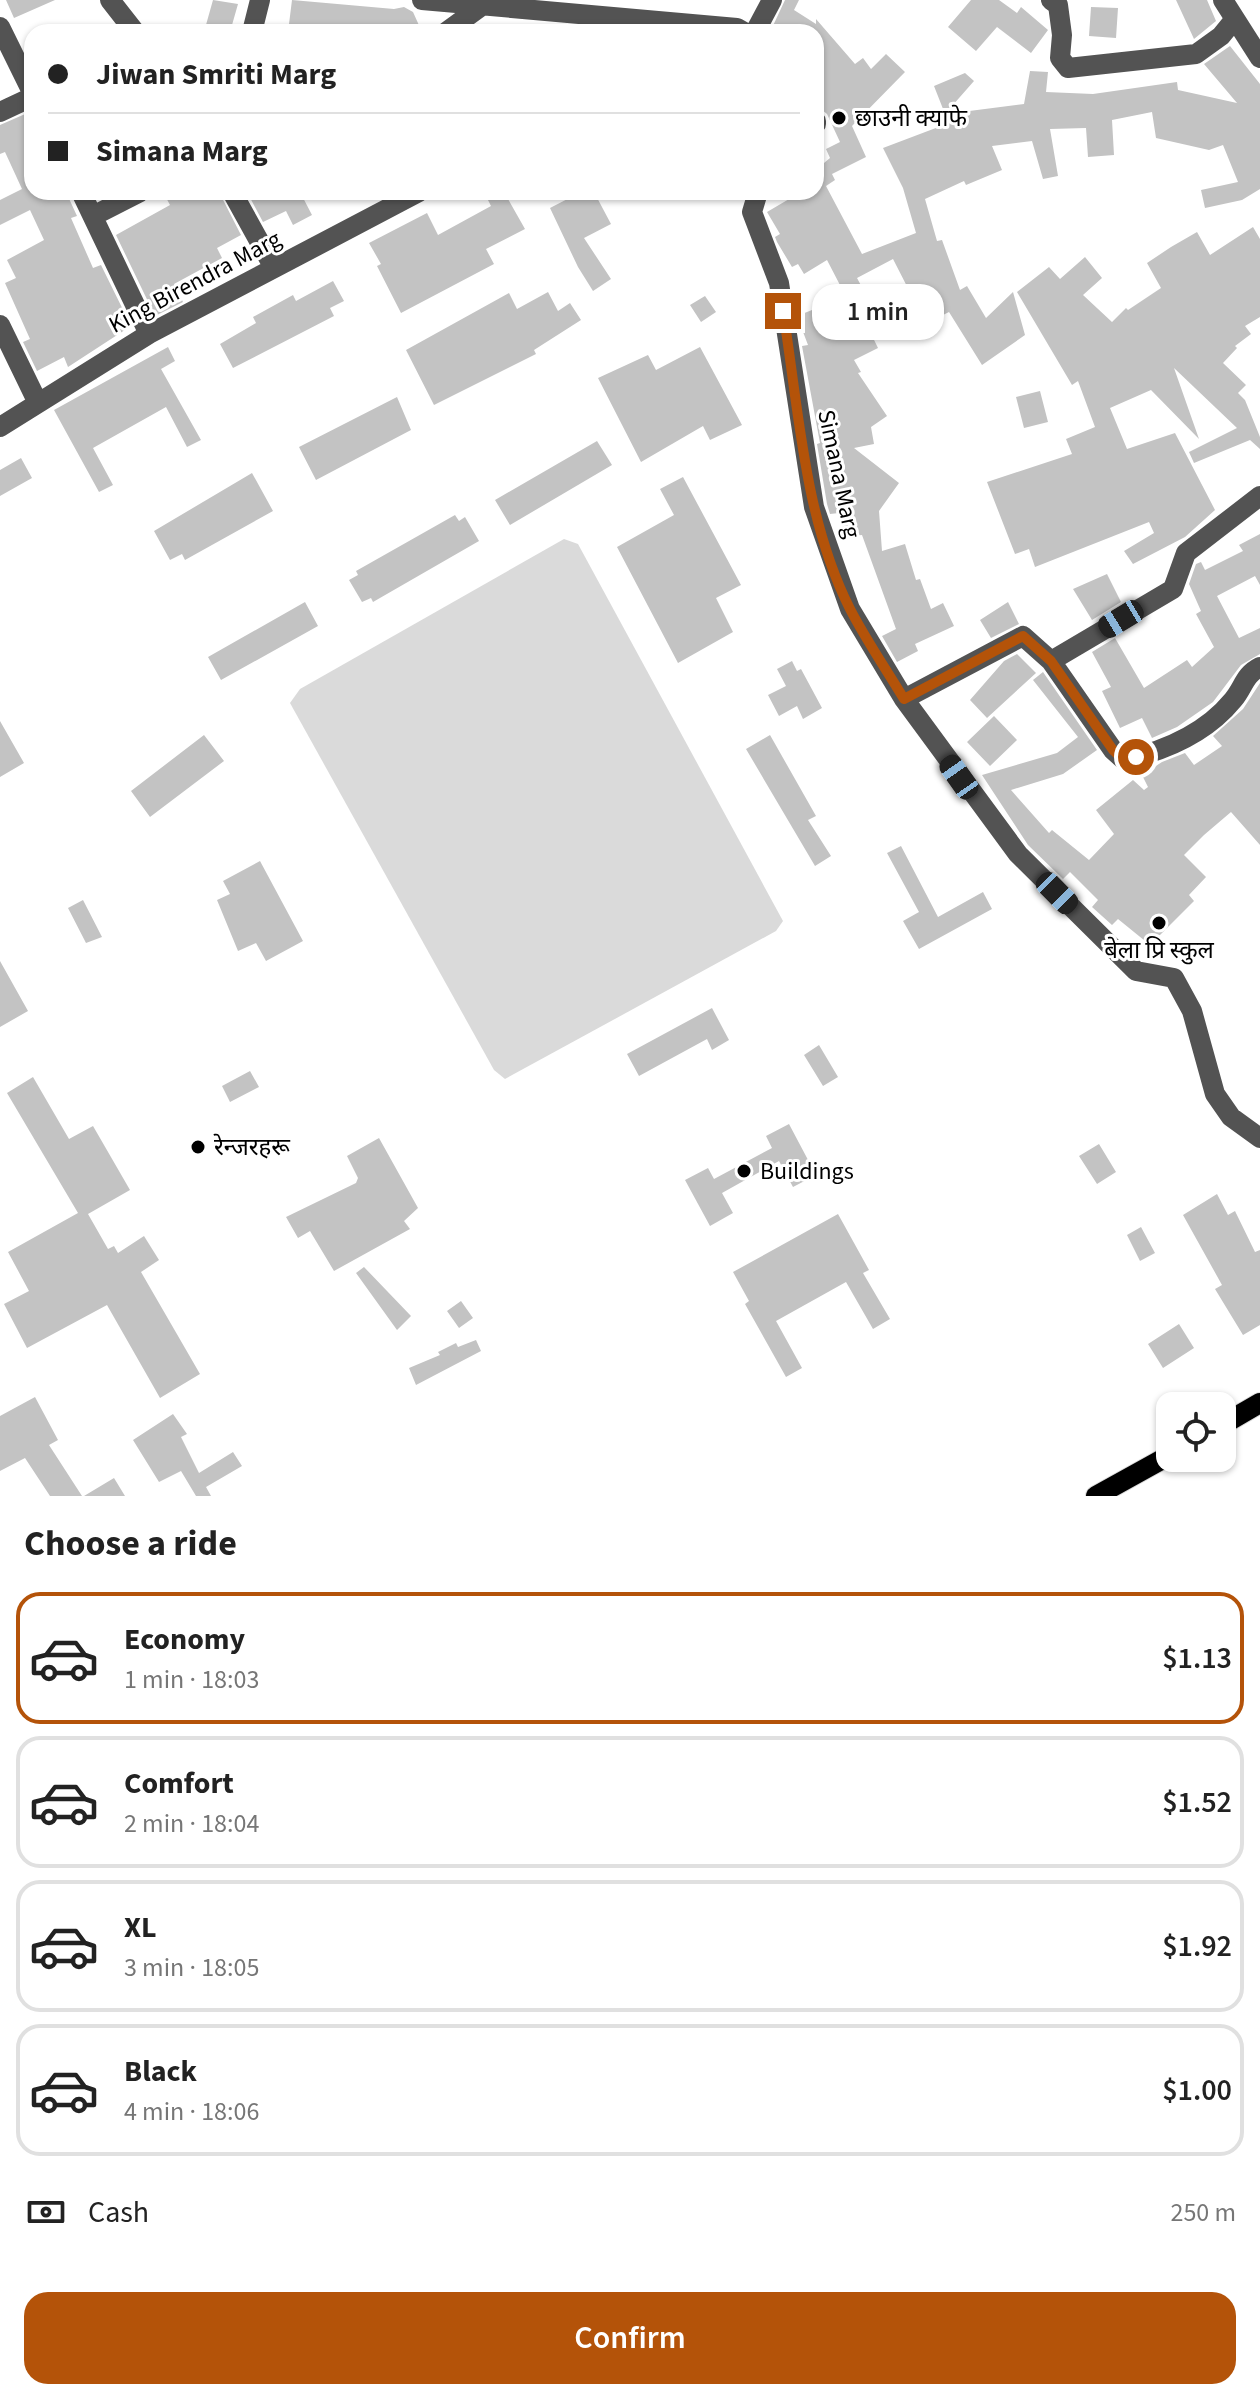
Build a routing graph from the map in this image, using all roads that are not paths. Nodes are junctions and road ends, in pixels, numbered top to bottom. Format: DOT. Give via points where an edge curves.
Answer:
graph roads {
  1 [pos="110,0"];
  2 [pos="260,0"];
  3 [pos="422,0"];
  4 [pos="609,0"];
  5 [pos="772,0"];
  6 [pos="1223,0"];
  7 [pos="1059,2"];
  8 [pos="479,4"];
  9 [pos="593,17"];
  10 [pos="1234,20"];
  11 [pos="129,24"];
  12 [pos="254,24"];
  13 [pos="455,24"];
  14 [pos="667,24"];
  15 [pos="748,24"];
  16 [pos="0,27"];
  17 [pos="1260,58"];
  18 [pos="24,77"];
  19 [pos="24,98"];
  20 [pos="0,112"];
  21 [pos="85,200"];
  22 [pos="124,200"];
  23 [pos="236,200"];
  24 [pos="404,200"];
  25 [pos="756,200"];
  26 [pos="93,216"];
  27 [pos="274,268"];
  28 [pos="0,325"];
  29 [pos="149,334"];
  30 [pos="37,401"];
  31 [pos="0,427"];
  32 [pos="1260,496"];
  33 [pos="1051,661"];
  34 [pos="1260,667"];
  35 [pos="904,699"];
  36 [pos="1260,1138"];
  37 [pos="1260,1403"];
  38 [pos="1236,1417"];
  39 [pos="1156,1463"];
  40 [pos="1096,1496"];
  1 -- 11 [label="street"];
  2 -- 12 [label="street"];
  3 -- 8 [label="street"];
  4 -- 9 [label="street"];
  5 -- 15 [label="street"];
  6 -- 10 [label="street"];
  7 -- 10 [label="street" via="1060,58 1068,68 1196,54"];
  8 -- 9 [label="street"];
  8 -- 13 [label="street"];
  9 -- 14 [label="street"];
  10 -- 17 [label="street"];
  16 -- 18 [label="street"];
  19 -- 20 [label="street"];
  21 -- 26 [label="street"];
  22 -- 26 [label="street"];
  23 -- 27 [label="street"];
  24 -- 27 [label="street, King Birendra Marg"];
  25 -- 35 [label="street, Simana Marg" via="752,212 779,283 814,507 850,609"];
  26 -- 29 [label="street"];
  27 -- 29 [label="street, King Birendra Marg"];
  28 -- 30 [label="street"];
  29 -- 30 [label="street, King Birendra Marg"];
  30 -- 31 [label="street, King Birendra Marg"];
  32 -- 33 [label="street" via="1186,553 1173,589"];
  33 -- 34 [label="street" via="1124,760 1178,745 1234,700 1249,672"];
  33 -- 35 [label="street" via="1021,635"];
  35 -- 36 [label="street, Simana Marg" via="1018,854 1136,971 1174,978 1192,1011 1215,1094 1231,1117"];
  37 -- 38 [label="main road"];
  39 -- 40 [label="main road"];
}
